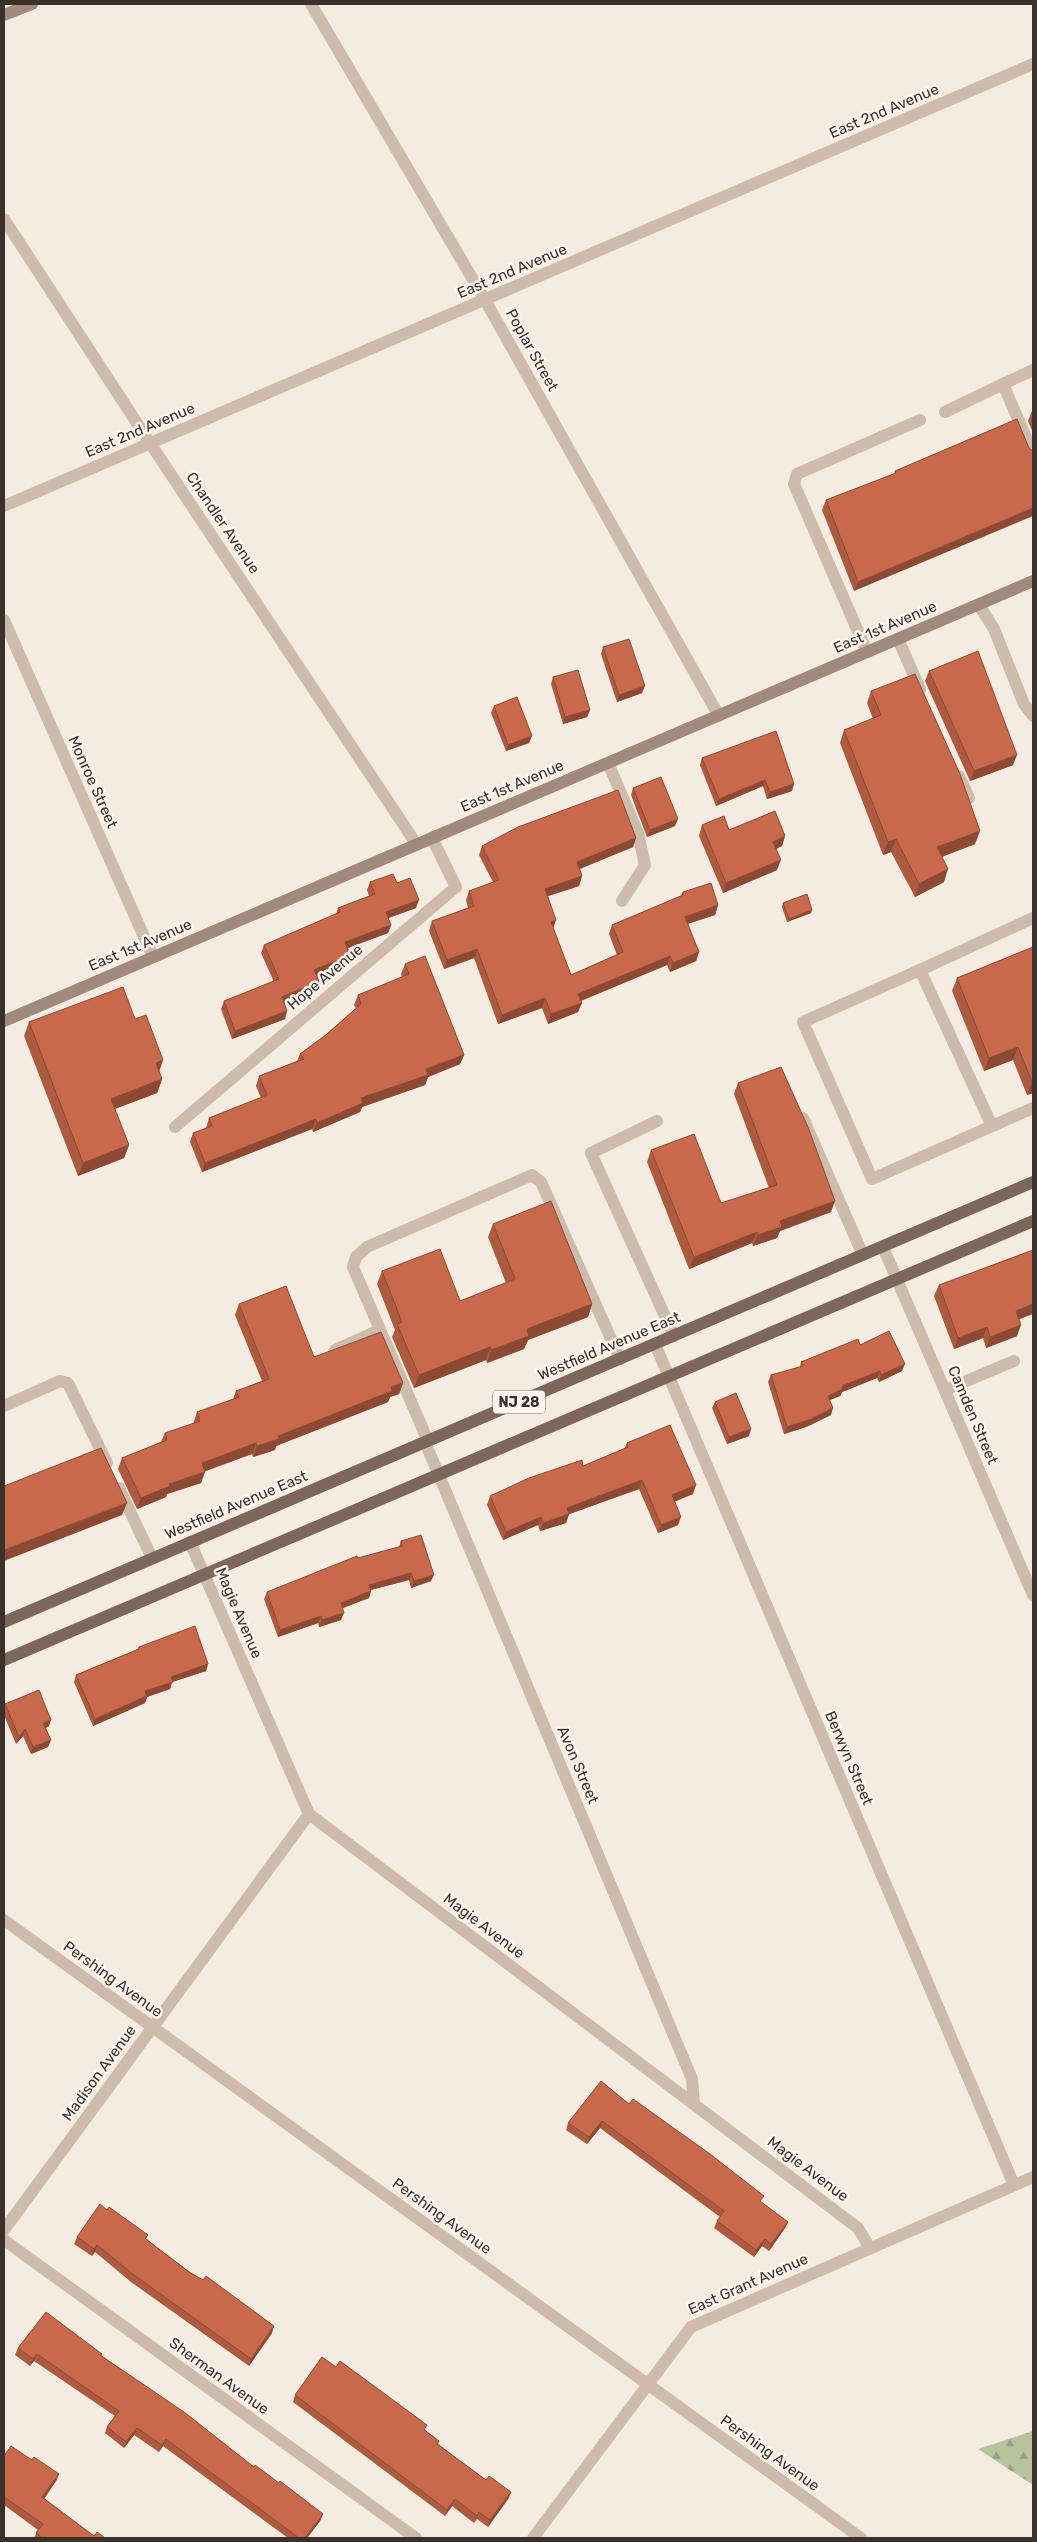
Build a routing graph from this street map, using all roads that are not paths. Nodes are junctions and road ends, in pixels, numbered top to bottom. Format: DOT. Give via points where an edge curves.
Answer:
graph roads {
  1 [pos="32,4"];
  2 [pos="311,4"];
  3 [pos="4,15"];
  4 [pos="1033,64"];
  5 [pos="4,219"];
  6 [pos="485,300"];
  7 [pos="1033,370"];
  8 [pos="1003,384"];
  9 [pos="945,412"];
  10 [pos="920,420"];
  11 [pos="150,443"];
  12 [pos="1033,454"];
  13 [pos="4,506"];
  14 [pos="1033,581"];
  15 [pos="979,605"];
  16 [pos="4,620"];
  17 [pos="898,639"];
  18 [pos="867,652"];
  19 [pos="926,701"];
  20 [pos="719,716"];
  21 [pos="1033,716"];
  22 [pos="953,762"];
  23 [pos="608,763"];
  24 [pos="969,798"];
  25 [pos="432,838"];
  26 [pos="417,845"];
  27 [pos="622,901"];
  28 [pos="1033,918"];
  29 [pos="153,957"];
  30 [pos="920,970"];
  31 [pos="4,1021"];
  32 [pos="1033,1108"];
  33 [pos="799,1109"];
  34 [pos="657,1121"];
  35 [pos="992,1126"];
  36 [pos="175,1127"];
  37 [pos="1033,1182"];
  38 [pos="1033,1221"];
  39 [pos="883,1247"];
  40 [pos="863,1255"];
  41 [pos="898,1279"];
  42 [pos="380,1330"];
  43 [pos="674,1336"];
  44 [pos="655,1344"];
  45 [pos="335,1350"];
  46 [pos="620,1359"];
  47 [pos="1014,1361"];
  48 [pos="669,1377"];
  49 [pos="945,1390"];
  50 [pos="4,1406"];
  51 [pos="427,1442"];
  52 [pos="439,1475"];
  53 [pos="190,1542"];
  54 [pos="152,1558"];
  55 [pos="205,1575"];
  56 [pos="1033,1595"];
  57 [pos="4,1622"];
  58 [pos="4,1660"];
  59 [pos="309,1814"];
  60 [pos="4,1920"];
  61 [pos="152,2027"];
  62 [pos="694,2103"];
  63 [pos="1033,2177"];
  64 [pos="1014,2185"];
  65 [pos="4,2230"];
  66 [pos="4,2240"];
  67 [pos="870,2248"];
  68 [pos="648,2385"];
  69 [pos="416,2538"];
  70 [pos="533,2538"];
  71 [pos="861,2538"];
  1 -- 3 [label="street"];
  2 -- 6 [label="street, Poplar Street"];
  4 -- 6 [label="street, East 2nd Avenue"];
  5 -- 11 [label="street, Chandler Avenue"];
  6 -- 11 [label="street, East 2nd Avenue"];
  6 -- 20 [label="street, Poplar Street"];
  7 -- 8 [label="street"];
  8 -- 9 [label="street"];
  8 -- 12 [label="street"];
  10 -- 18 [label="street" via="797,474 794,484"];
  11 -- 13 [label="street, East 2nd Avenue"];
  11 -- 26 [label="street, Chandler Avenue"];
  14 -- 15 [label="street, East 1st Avenue"];
  15 -- 17 [label="street, East 1st Avenue"];
  15 -- 21 [label="street" via="994,629 1024,704"];
  16 -- 29 [label="street, Monroe Street"];
  17 -- 18 [label="street, East 1st Avenue"];
  17 -- 19 [label="street"];
  18 -- 20 [label="street, East 1st Avenue"];
  20 -- 23 [label="street, East 1st Avenue"];
  22 -- 24 [label="street"];
  23 -- 25 [label="street, East 1st Avenue"];
  23 -- 27 [label="street" via="638,833 646,865"];
  25 -- 26 [label="street, East 1st Avenue"];
  25 -- 36 [label="street, Hope Avenue" via="456,887"];
  26 -- 29 [label="street, East 1st Avenue"];
  28 -- 30 [label="street"];
  29 -- 31 [label="street, East 1st Avenue"];
  30 -- 35 [label="street"];
  30 -- 35 [label="street" via="803,1022 872,1178"];
  32 -- 35 [label="street"];
  33 -- 40 [label="street"];
  34 -- 43 [label="street" via="591,1153"];
  37 -- 39 [label="main road, Westfield Avenue East / NJ 28"];
  38 -- 41 [label="main road, NJ 28"];
  39 -- 40 [label="main road, Westfield Avenue East / NJ 28"];
  39 -- 41 [label="street, Camden Street"];
  40 -- 43 [label="main road, Westfield Avenue East / NJ 28"];
  41 -- 48 [label="main road, NJ 28"];
  41 -- 49 [label="street, Camden Street"];
  42 -- 45 [label="street"];
  42 -- 46 [label="street, Avon Street" via="353,1267 361,1251 532,1175 541,1182"];
  42 -- 51 [label="street, Avon Street"];
  43 -- 44 [label="main road, Westfield Avenue East / NJ 28"];
  44 -- 46 [label="main road, Westfield Avenue East / NJ 28"];
  44 -- 48 [label="street, Berwyn Street"];
  46 -- 51 [label="main road, Westfield Avenue East / NJ 28"];
  47 -- 49 [label="street"];
  48 -- 52 [label="main road, NJ 28"];
  48 -- 64 [label="street, Berwyn Street"];
  49 -- 56 [label="street, Camden Street"];
  50 -- 54 [label="street" via="60,1381 68,1383"];
  51 -- 52 [label="street, Avon Street"];
  51 -- 53 [label="main road, Westfield Avenue East / NJ 28"];
  52 -- 55 [label="main road, NJ 28"];
  52 -- 62 [label="street, Avon Street" via="692,2079"];
  53 -- 54 [label="main road, Westfield Avenue East / NJ 28"];
  53 -- 55 [label="street, Magie Avenue"];
  54 -- 57 [label="main road, Westfield Avenue East / NJ 28"];
  55 -- 58 [label="main road, NJ 28"];
  55 -- 59 [label="street, Magie Avenue"];
  59 -- 61 [label="street, Madison Avenue"];
  59 -- 62 [label="street, Magie Avenue"];
  60 -- 61 [label="street, Pershing Avenue"];
  61 -- 65 [label="street, Madison Avenue"];
  61 -- 68 [label="street, Pershing Avenue"];
  62 -- 67 [label="street, Magie Avenue" via="858,2228"];
  63 -- 64 [label="street, East Grant Avenue"];
  64 -- 67 [label="street, East Grant Avenue"];
  66 -- 69 [label="street, Sherman Avenue"];
  67 -- 68 [label="street, East Grant Avenue" via="691,2327"];
  68 -- 70 [label="street, East Grant Avenue"];
  68 -- 71 [label="street, Pershing Avenue"];
}
